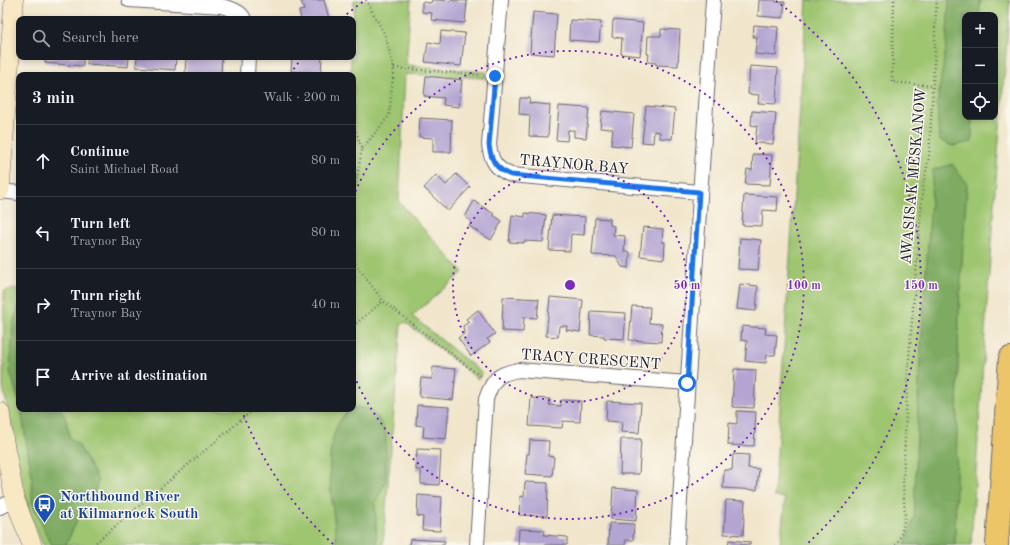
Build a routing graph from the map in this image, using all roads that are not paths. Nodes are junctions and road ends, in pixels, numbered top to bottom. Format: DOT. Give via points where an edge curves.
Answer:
graph roads {
  1 [pos="14,0"];
  2 [pos="129,0"];
  3 [pos="501,0"];
  4 [pos="713,0"];
  5 [pos="243,16"];
  6 [pos="248,60"];
  7 [pos="247,72"];
  8 [pos="0,190"];
  9 [pos="699,192"];
  10 [pos="16,193"];
  11 [pos="1010,364"];
  12 [pos="687,383"];
  13 [pos="0,412"];
  14 [pos="7,504"];
  15 [pos="32,545"];
  16 [pos="477,545"];
  17 [pos="677,545"];
  18 [pos="997,545"];
  1 -- 8 [label="street"];
  2 -- 5 [label="street" via="221,6"];
  3 -- 9 [label="street, TRAYNOR BAY" via="489,145 490,156 503,172 511,175"];
  4 -- 9 [label="street"];
  6 -- 7 [label="street"];
  8 -- 10 [label="street"];
  9 -- 12 [label="street"];
  11 -- 18 [label="main road"];
  12 -- 16 [label="street, TRACY CRESCENT" via="518,370 504,373 494,379 486,399"];
  12 -- 17 [label="street"];
  13 -- 14 [label="street"];
  14 -- 15 [label="street"];
}
